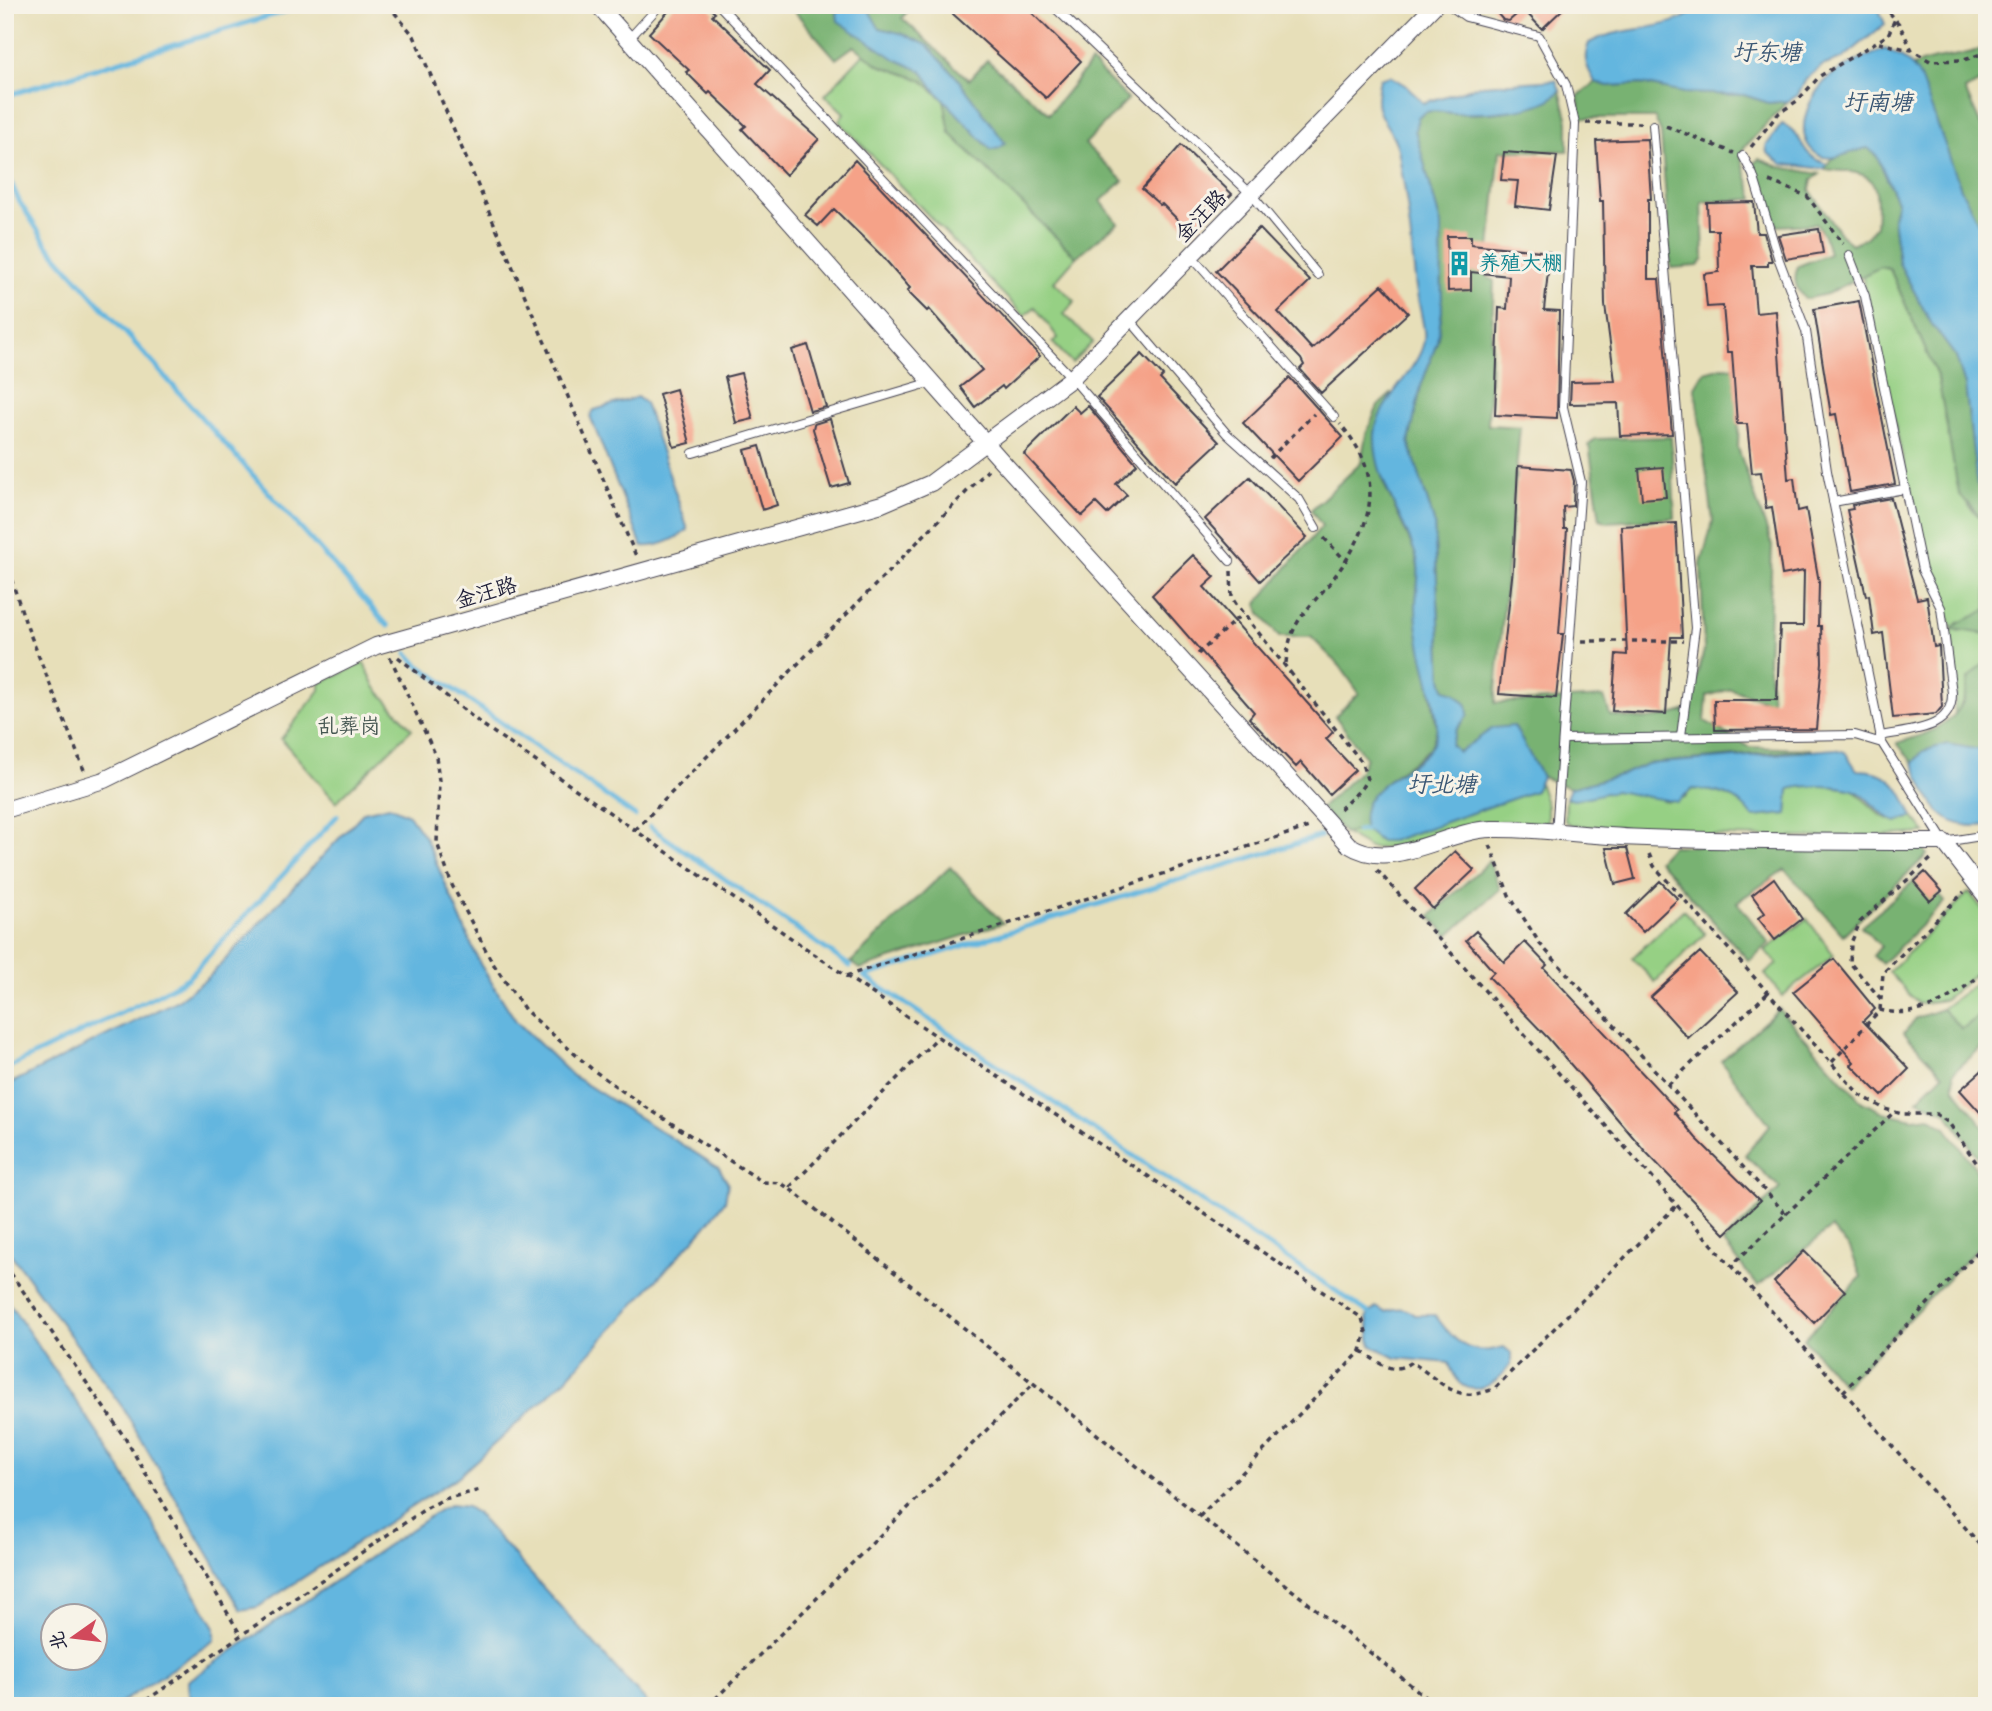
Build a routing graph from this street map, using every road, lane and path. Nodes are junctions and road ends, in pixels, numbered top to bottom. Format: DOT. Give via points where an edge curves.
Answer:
graph roads {
  1 [pos="388,5"];
  2 [pos="598,5"];
  3 [pos="660,5"];
  4 [pos="719,5"];
  5 [pos="1052,5"];
  6 [pos="1435,5"];
  7 [pos="1450,5"];
  8 [pos="1883,5"];
  9 [pos="1895,19"];
  10 [pos="628,40"];
  11 [pos="1879,43"];
  12 [pos="1912,50"];
  13 [pos="1987,52"];
  14 [pos="1653,125"];
  15 [pos="1743,156"];
  16 [pos="1754,175"];
  17 [pos="1251,194"];
  18 [pos="1849,255"];
  19 [pos="1191,256"];
  20 [pos="1318,275"];
  21 [pos="1129,319"];
  22 [pos="1072,378"];
  23 [pos="932,382"];
  24 [pos="1323,405"];
  25 [pos="1334,417"];
  26 [pos="985,442"];
  27 [pos="693,453"];
  28 [pos="999,458"];
  29 [pos="1261,467"];
  30 [pos="1904,489"];
  31 [pos="1833,502"];
  32 [pos="1316,528"];
  33 [pos="5,560"];
  34 [pos="1345,560"];
  35 [pos="1230,562"];
  36 [pos="643,571"];
  37 [pos="1243,613"];
  38 [pos="1693,639"];
  39 [pos="1569,641"];
  40 [pos="384,644"];
  41 [pos="1187,665"];
  42 [pos="1285,665"];
  43 [pos="1681,736"];
  44 [pos="1563,739"];
  45 [pos="1881,739"];
  46 [pos="90,785"];
  47 [pos="5,810"];
  48 [pos="1328,821"];
  49 [pos="1490,829"];
  50 [pos="635,830"];
  51 [pos="1556,833"];
  52 [pos="1987,835"];
  53 [pos="1643,838"];
  54 [pos="1946,844"];
  55 [pos="1363,854"];
  56 [pos="1975,882"];
  57 [pos="1987,898"];
  58 [pos="1987,970"];
  59 [pos="846,976"];
  60 [pos="1769,992"];
  61 [pos="1881,999"];
  62 [pos="1880,1010"];
  63 [pos="938,1037"];
  64 [pos="1832,1062"];
  65 [pos="1668,1085"];
  66 [pos="1895,1112"];
  67 [pos="1987,1178"];
  68 [pos="789,1188"];
  69 [pos="1676,1205"];
  70 [pos="1786,1214"];
  71 [pos="1987,1242"];
  72 [pos="5,1265"];
  73 [pos="1731,1266"];
  74 [pos="1361,1351"];
  75 [pos="1034,1383"];
  76 [pos="1843,1392"];
  77 [pos="480,1490"];
  78 [pos="1200,1516"];
  79 [pos="1987,1552"];
  80 [pos="240,1634"];
  81 [pos="138,1706"];
  82 [pos="708,1706"];
  83 [pos="1437,1706"];
  1 -- 36 [label="path" via="414,36"];
  2 -- 10 [label="street"];
  3 -- 10 [label="lane"];
  4 -- 22 [label="lane"];
  5 -- 17 [label="lane"];
  6 -- 17 [label="street, 金汪路"];
  7 -- 39 [label="lane" via="1466,17 1539,36 1566,85 1575,124 1563,407 1581,482"];
  8 -- 9 [label="path"];
  9 -- 11 [label="path"];
  9 -- 12 [label="path"];
  10 -- 23 [label="street"];
  11 -- 12 [label="path"];
  11 -- 15 [label="path" via="1821,76 1779,113"];
  12 -- 13 [label="path" via="1930,61 1964,60"];
  14 -- 38 [label="lane"];
  15 -- 16 [label="lane"];
  16 -- 18 [label="path" via="1807,196"];
  16 -- 31 [label="lane" via="1779,260 1807,331"];
  17 -- 19 [label="street, 金汪路"];
  17 -- 20 [label="lane"];
  18 -- 30 [label="lane" via="1865,296"];
  19 -- 21 [label="street, 金汪路"];
  19 -- 24 [label="lane"];
  21 -- 22 [label="street, 金汪路"];
  21 -- 29 [label="lane" via="1227,435"];
  22 -- 26 [label="street, 金汪路"];
  22 -- 35 [label="lane"];
  23 -- 26 [label="street"];
  23 -- 27 [label="lane"];
  24 -- 25 [label="lane"];
  24 -- 29 [label="path"];
  25 -- 34 [label="path" via="1356,442 1371,482 1367,515"];
  26 -- 28 [label="street"];
  26 -- 36 [label="street, 金汪路" via="931,483 882,504"];
  28 -- 41 [label="street"];
  28 -- 50 [label="path"];
  29 -- 32 [label="lane" via="1299,499"];
  30 -- 31 [label="lane"];
  30 -- 45 [label="lane" via="1922,570 1941,608 1952,706 1937,723"];
  31 -- 45 [label="lane"];
  32 -- 34 [label="path"];
  33 -- 46 [label="path"];
  34 -- 42 [label="path" via="1291,630"];
  35 -- 37 [label="path" via="1232,598"];
  36 -- 40 [label="street, 金汪路"];
  37 -- 41 [label="path"];
  37 -- 42 [label="path"];
  38 -- 39 [label="path" via="1666,643"];
  38 -- 43 [label="lane"];
  39 -- 44 [label="lane"];
  40 -- 46 [label="street, 金汪路"];
  40 -- 50 [label="path" via="417,676 480,723"];
  40 -- 68 [label="path" via="436,756 437,843 452,885 492,962 525,1010 593,1070 638,1102 763,1182"];
  41 -- 48 [label="street"];
  42 -- 48 [label="path" via="1355,750 1367,779"];
  43 -- 44 [label="lane"];
  43 -- 45 [label="lane" via="1855,735"];
  44 -- 51 [label="lane"];
  45 -- 54 [label="lane"];
  46 -- 47 [label="street, 金汪路"];
  48 -- 55 [label="street"];
  48 -- 59 [label="path"];
  49 -- 51 [label="street"];
  49 -- 55 [label="street" via="1400,853"];
  49 -- 65 [label="path" via="1490,847 1509,895 1540,944"];
  50 -- 59 [label="path"];
  51 -- 53 [label="street"];
  52 -- 54 [label="lane"];
  53 -- 54 [label="street"];
  53 -- 60 [label="path" via="1654,866"];
  54 -- 56 [label="street"];
  54 -- 61 [label="path" via="1860,922 1855,932 1850,963"];
  55 -- 69 [label="path"];
  56 -- 57 [label="street"];
  56 -- 61 [label="path" via="1884,972"];
  58 -- 62 [label="path" via="1946,1002 1910,1011"];
  59 -- 63 [label="path"];
  60 -- 64 [label="path"];
  60 -- 65 [label="path"];
  61 -- 62 [label="path"];
  62 -- 64 [label="path"];
  63 -- 68 [label="path"];
  63 -- 74 [label="path" via="1362,1318 1366,1332"];
  64 -- 66 [label="path" via="1860,1095"];
  65 -- 70 [label="path"];
  66 -- 67 [label="path" via="1936,1114 1949,1124"];
  66 -- 70 [label="path"];
  68 -- 75 [label="path"];
  69 -- 73 [label="path"];
  69 -- 74 [label="path" via="1495,1388 1481,1395 1457,1395 1411,1362 1401,1369 1386,1368"];
  70 -- 73 [label="path"];
  71 -- 76 [label="path"];
  72 -- 80 [label="path" via="125,1438"];
  73 -- 76 [label="path"];
  74 -- 78 [label="path"];
  75 -- 78 [label="path"];
  75 -- 82 [label="path"];
  76 -- 79 [label="path"];
  77 -- 80 [label="path" via="425,1509"];
  78 -- 83 [label="path"];
  80 -- 81 [label="path"];
}
